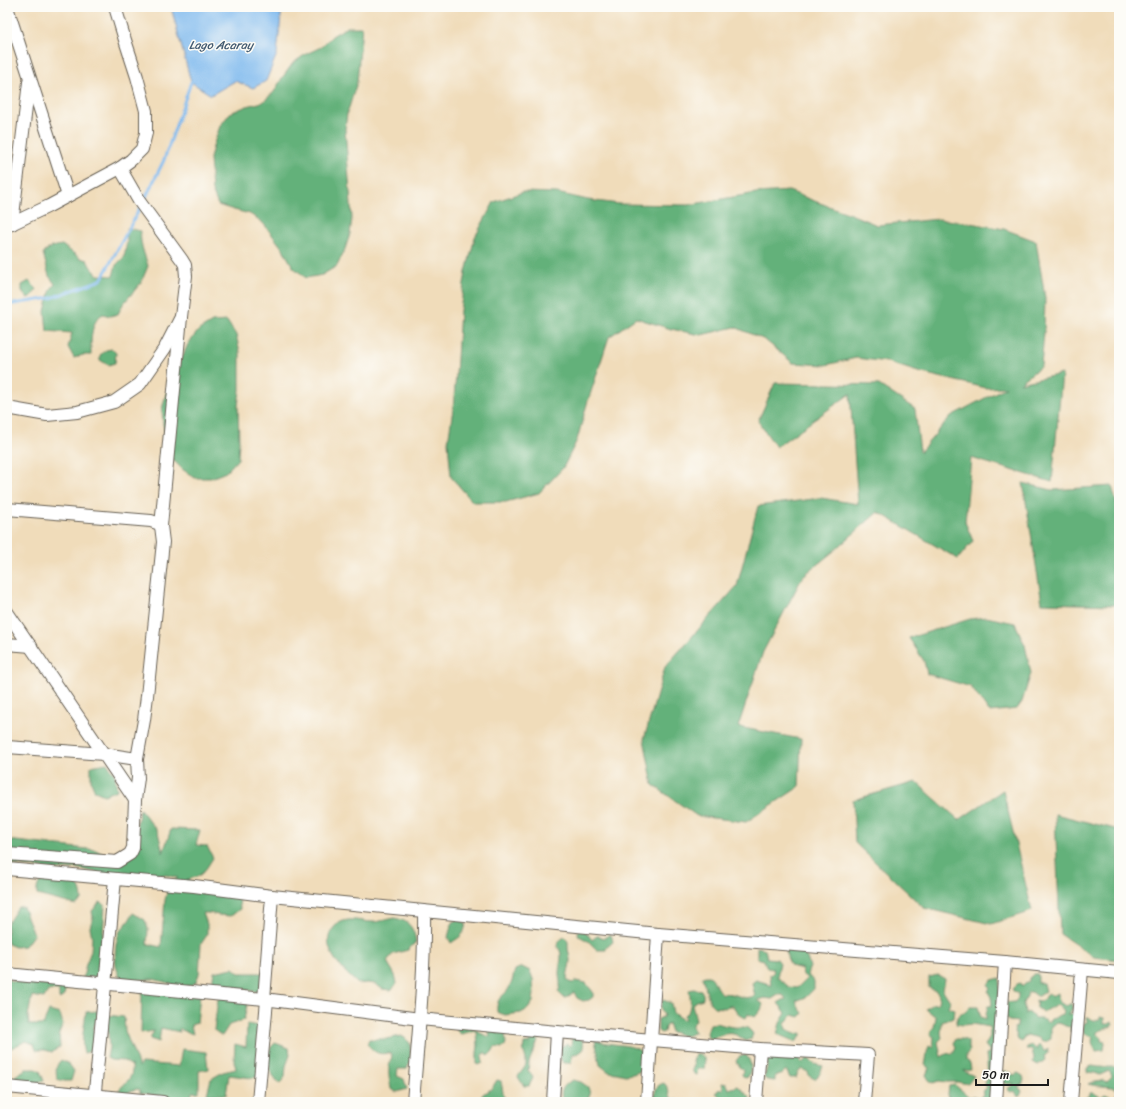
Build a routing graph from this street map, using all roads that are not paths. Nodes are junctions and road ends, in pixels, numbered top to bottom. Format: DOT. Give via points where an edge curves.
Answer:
graph roads {
  1 [pos="7,7"];
  2 [pos="115,7"];
  3 [pos="30,77"];
  4 [pos="120,168"];
  5 [pos="68,196"];
  6 [pos="10,225"];
  7 [pos="181,317"];
  8 [pos="7,408"];
  9 [pos="7,509"];
  10 [pos="161,526"];
  11 [pos="7,612"];
  12 [pos="7,644"];
  13 [pos="31,646"];
  14 [pos="7,747"];
  15 [pos="104,754"];
  16 [pos="137,759"];
  17 [pos="135,800"];
  18 [pos="7,854"];
  19 [pos="7,869"];
  20 [pos="115,879"];
  21 [pos="272,896"];
  22 [pos="424,910"];
  23 [pos="658,934"];
  24 [pos="1005,962"];
  25 [pos="1082,970"];
  26 [pos="1119,973"];
  27 [pos="7,974"];
  28 [pos="105,984"];
  29 [pos="265,1000"];
  30 [pos="420,1019"];
  31 [pos="556,1032"];
  32 [pos="650,1040"];
  33 [pos="760,1049"];
  34 [pos="7,1087"];
  35 [pos="95,1099"];
  36 [pos="163,1102"];
  37 [pos="258,1102"];
  38 [pos="413,1102"];
  39 [pos="553,1102"];
  40 [pos="647,1102"];
  41 [pos="756,1102"];
  42 [pos="864,1102"];
  43 [pos="996,1102"];
  44 [pos="1072,1102"];
  1 -- 3 [label="street"];
  2 -- 4 [label="street" via="146,110 146,133 142,149"];
  3 -- 5 [label="street"];
  3 -- 6 [label="street"];
  4 -- 5 [label="street"];
  4 -- 7 [label="street" via="141,205 185,265"];
  5 -- 6 [label="street"];
  7 -- 8 [label="street" via="166,348 140,384 114,402 77,412 47,415"];
  7 -- 10 [label="street"];
  9 -- 10 [label="street" via="151,521"];
  10 -- 16 [label="street" via="163,542 147,696"];
  11 -- 13 [label="street"];
  12 -- 13 [label="street"];
  13 -- 15 [label="street"];
  14 -- 15 [label="street"];
  15 -- 16 [label="street"];
  15 -- 17 [label="street"];
  16 -- 17 [label="street"];
  17 -- 18 [label="street" via="133,848 130,854 117,862"];
  19 -- 20 [label="street"];
  20 -- 21 [label="street"];
  20 -- 28 [label="street"];
  21 -- 22 [label="street"];
  21 -- 29 [label="street"];
  22 -- 23 [label="street"];
  22 -- 30 [label="street" via="425,940"];
  23 -- 24 [label="street"];
  23 -- 32 [label="street"];
  24 -- 25 [label="street"];
  24 -- 43 [label="street"];
  25 -- 26 [label="street"];
  25 -- 44 [label="street"];
  27 -- 28 [label="street"];
  28 -- 29 [label="street"];
  28 -- 35 [label="street"];
  29 -- 30 [label="street"];
  29 -- 37 [label="street"];
  30 -- 31 [label="street"];
  30 -- 38 [label="street"];
  31 -- 32 [label="street"];
  31 -- 39 [label="street"];
  32 -- 33 [label="street"];
  32 -- 40 [label="street"];
  33 -- 41 [label="street"];
  33 -- 42 [label="street" via="868,1055"];
  34 -- 35 [label="street"];
  35 -- 36 [label="street"];
}
